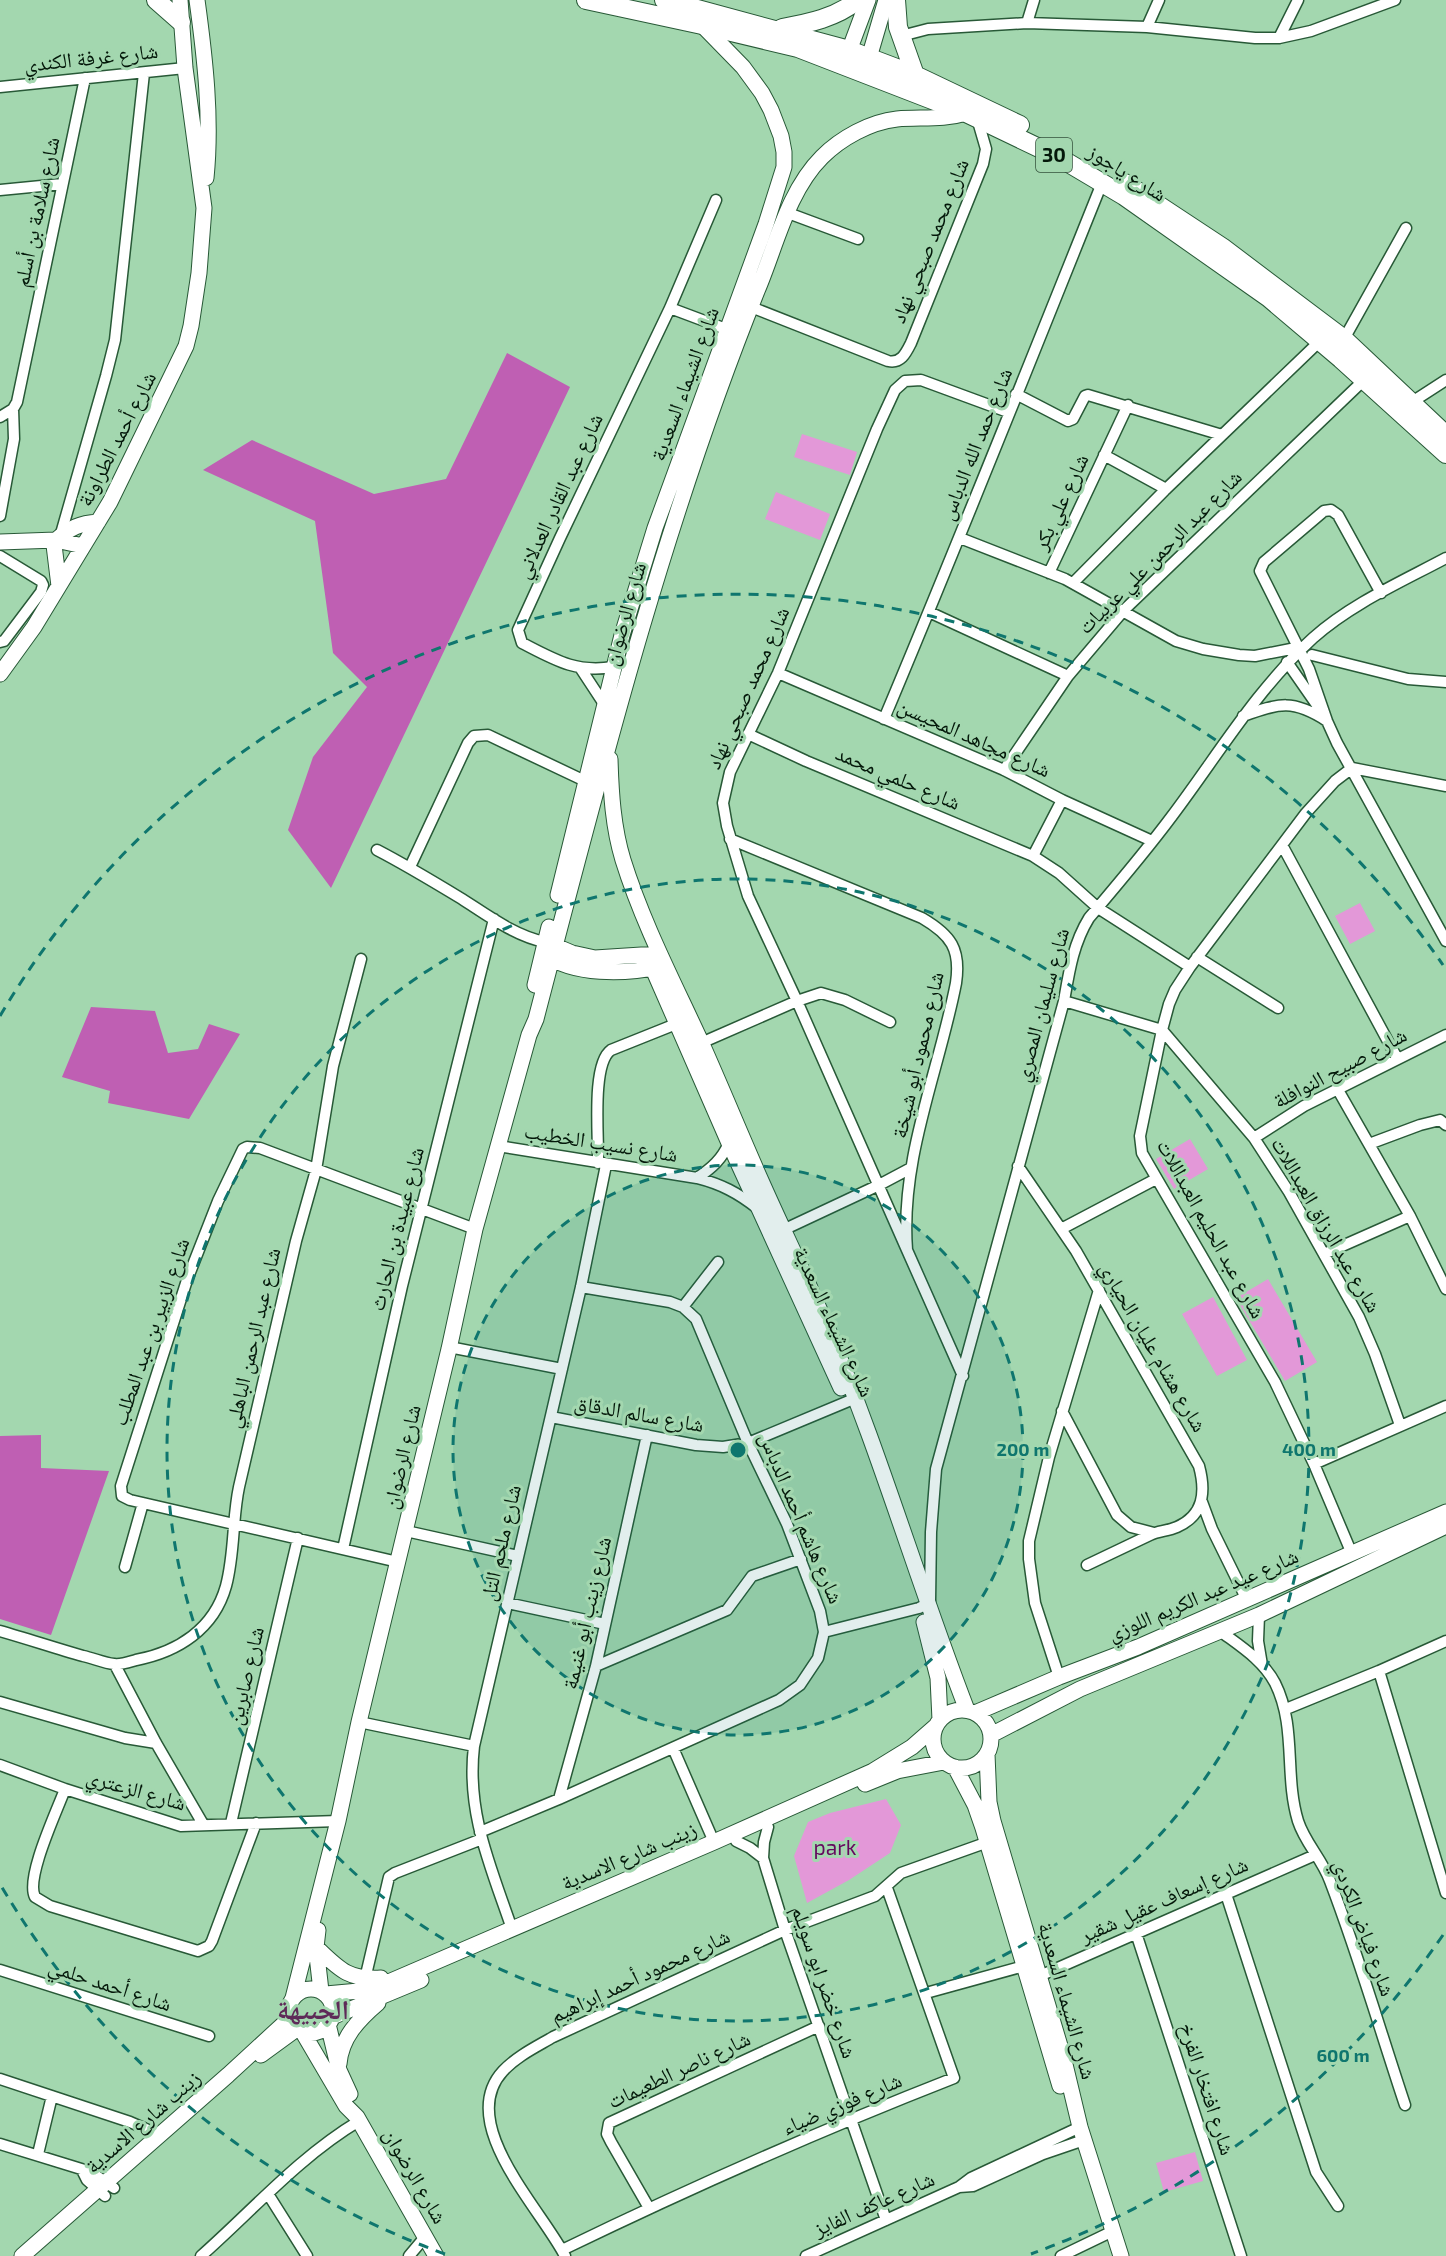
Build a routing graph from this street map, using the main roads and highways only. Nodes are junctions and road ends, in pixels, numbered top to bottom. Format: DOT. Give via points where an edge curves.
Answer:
graph roads {
  1 [pos="156,0"];
  2 [pos="586,0"];
  3 [pos="663,0"];
  4 [pos="858,0"];
  5 [pos="896,0"];
  6 [pos="708,12"];
  7 [pos="181,22"];
  8 [pos="776,29"];
  9 [pos="846,58"];
  10 [pos="867,66"];
  11 [pos="915,75"];
  12 [pos="1445,430"];
  13 [pos="1446,454"];
  1 -- 7 [label="main road"];
  2 -- 6 [label="main road, شارع ياجوز / 30"];
  3 -- 6 [label="main road, شارع ياجوز / 30"];
  4 -- 8 [label="main road" via="819,21"];
  5 -- 11 [label="main road" via="901,36"];
  6 -- 8 [label="main road, شارع ياجوز / 30"];
  6 -- 9 [label="main road, شارع ياجوز / 30" via="798,48"];
  8 -- 9 [label="main road, شارع ياجوز / 30"];
  9 -- 10 [label="main road, شارع ياجوز / 30"];
  10 -- 11 [label="main road, شارع ياجوز / 30"];
  10 -- 13 [label="main road, شارع ياجوز / 30" via="1060,158 1102,183 1269,298"];
  11 -- 12 [label="main road, شارع ياجوز / 30" via="1061,146 1148,197 1344,339"];
}
